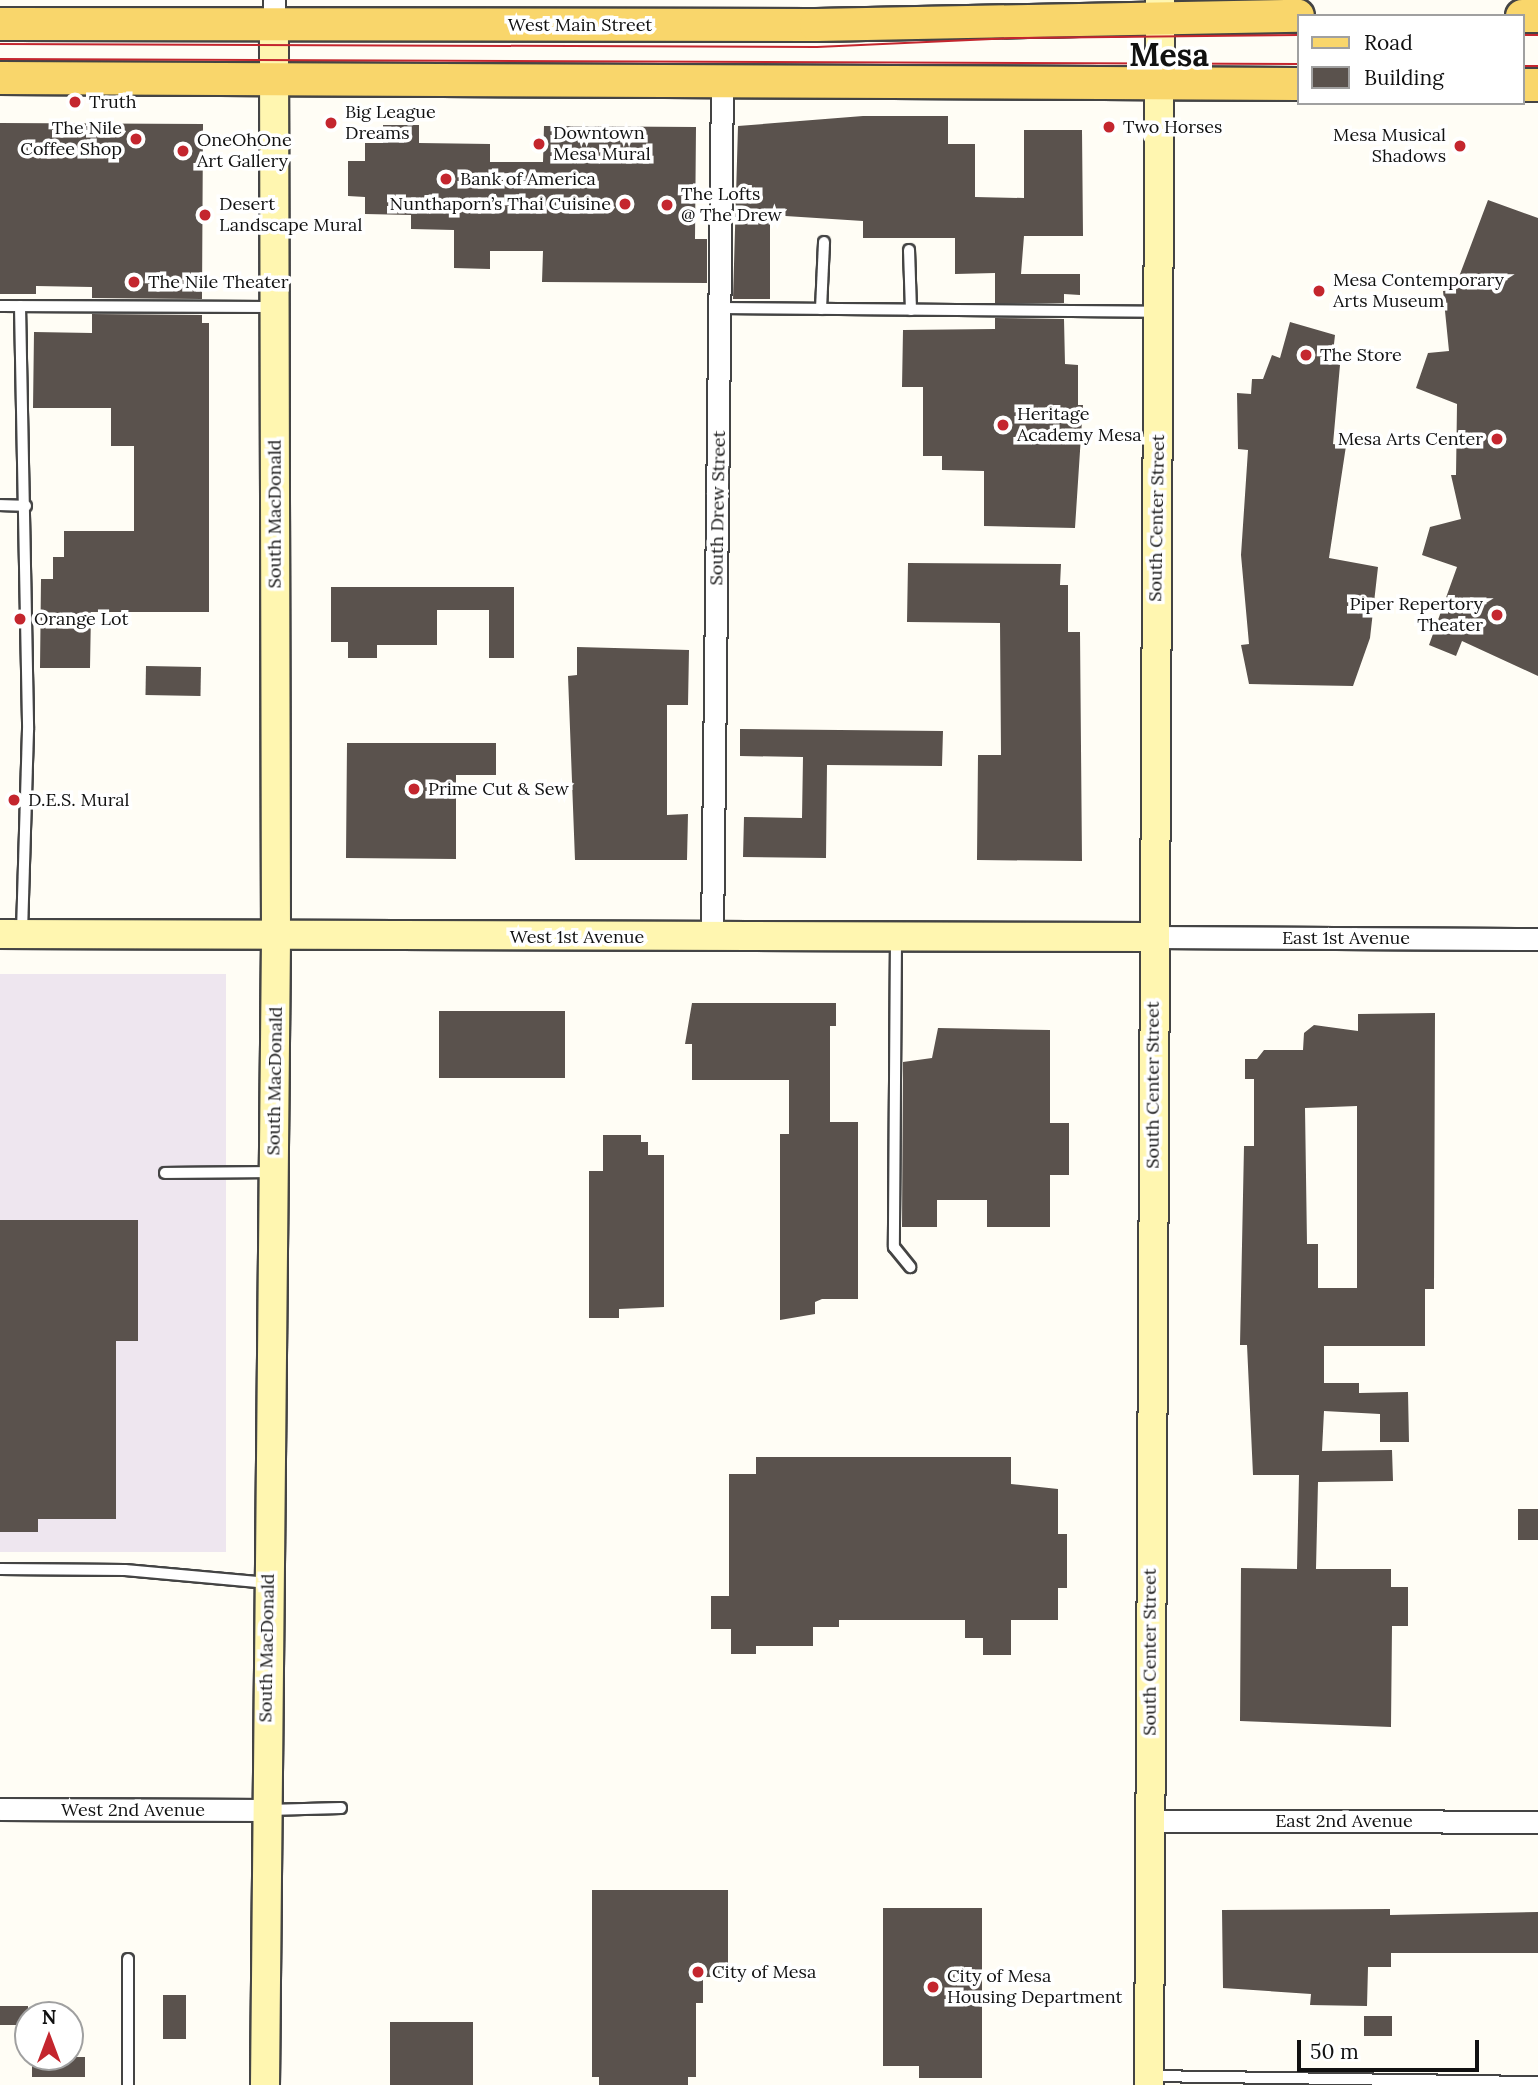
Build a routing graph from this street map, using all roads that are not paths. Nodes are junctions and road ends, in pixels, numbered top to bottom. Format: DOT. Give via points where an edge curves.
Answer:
graph roads {
  1 [pos="1160,8"];
  2 [pos="274,13"];
  3 [pos="1296,16"];
  4 [pos="0,24"];
  5 [pos="274,76"];
  6 [pos="0,78"];
  7 [pos="722,79"];
  8 [pos="1296,84"];
  9 [pos="1160,85"];
  10 [pos="824,242"];
  11 [pos="909,250"];
  12 [pos="0,306"];
  13 [pos="20,306"];
  14 [pos="275,307"];
  15 [pos="720,308"];
  16 [pos="821,309"];
  17 [pos="911,310"];
  18 [pos="1159,312"];
  19 [pos="0,505"];
  20 [pos="26,506"];
  21 [pos="11,934"];
  22 [pos="276,936"];
  23 [pos="712,937"];
  24 [pos="1154,937"];
  25 [pos="896,938"];
  26 [pos="1538,939"];
  27 [pos="273,1172"];
  28 [pos="165,1173"];
  29 [pos="910,1268"];
  30 [pos="0,1569"];
  31 [pos="268,1583"];
  32 [pos="341,1808"];
  33 [pos="0,1809"];
  34 [pos="265,1810"];
  35 [pos="1150,1821"];
  36 [pos="1538,1822"];
  37 [pos="128,1959"];
  38 [pos="1149,2080"];
  39 [pos="1538,2082"];
  40 [pos="128,2085"];
  41 [pos="265,2085"];
  1 -- 2 [label="main road, West Main Street" via="816,25"];
  1 -- 3 [label="main road, West Main Street"];
  1 -- 9 [label="street, South Center Street"];
  2 -- 4 [label="main road, West Main Street"];
  2 -- 5 [label="street, South MacDonald"];
  5 -- 6 [label="main road"];
  5 -- 7 [label="main road"];
  5 -- 14 [label="street, South MacDonald"];
  7 -- 9 [label="main road"];
  7 -- 15 [label="street, South Drew Street"];
  8 -- 9 [label="main road"];
  9 -- 18 [label="street, South Center Street"];
  10 -- 16 [label="lane"];
  11 -- 17 [label="lane"];
  12 -- 13 [label="lane"];
  13 -- 14 [label="lane"];
  13 -- 20 [label="lane"];
  14 -- 22 [label="street, South MacDonald"];
  15 -- 16 [label="lane"];
  15 -- 23 [label="street, South Drew Street"];
  16 -- 17 [label="lane"];
  17 -- 18 [label="lane"];
  18 -- 24 [label="street, South Center Street"];
  19 -- 20 [label="lane"];
  20 -- 21 [label="lane"];
  21 -- 22 [label="street, West 1st Avenue"];
  22 -- 23 [label="street, West 1st Avenue"];
  22 -- 27 [label="street, South MacDonald"];
  23 -- 25 [label="street, West 1st Avenue"];
  24 -- 25 [label="street, West 1st Avenue"];
  24 -- 26 [label="street, East 1st Avenue"];
  24 -- 35 [label="street, South Center Street"];
  25 -- 29 [label="lane" via="894,1247"];
  27 -- 28 [label="lane"];
  27 -- 31 [label="street, South MacDonald"];
  30 -- 31 [label="lane" via="125,1570"];
  31 -- 34 [label="street, South MacDonald"];
  32 -- 34 [label="lane"];
  33 -- 34 [label="street, West 2nd Avenue"];
  34 -- 41 [label="street, South MacDonald"];
  35 -- 36 [label="street, East 2nd Avenue"];
  35 -- 38 [label="street, South Center Street"];
  37 -- 40 [label="lane"];
  38 -- 39 [label="lane"];
}
